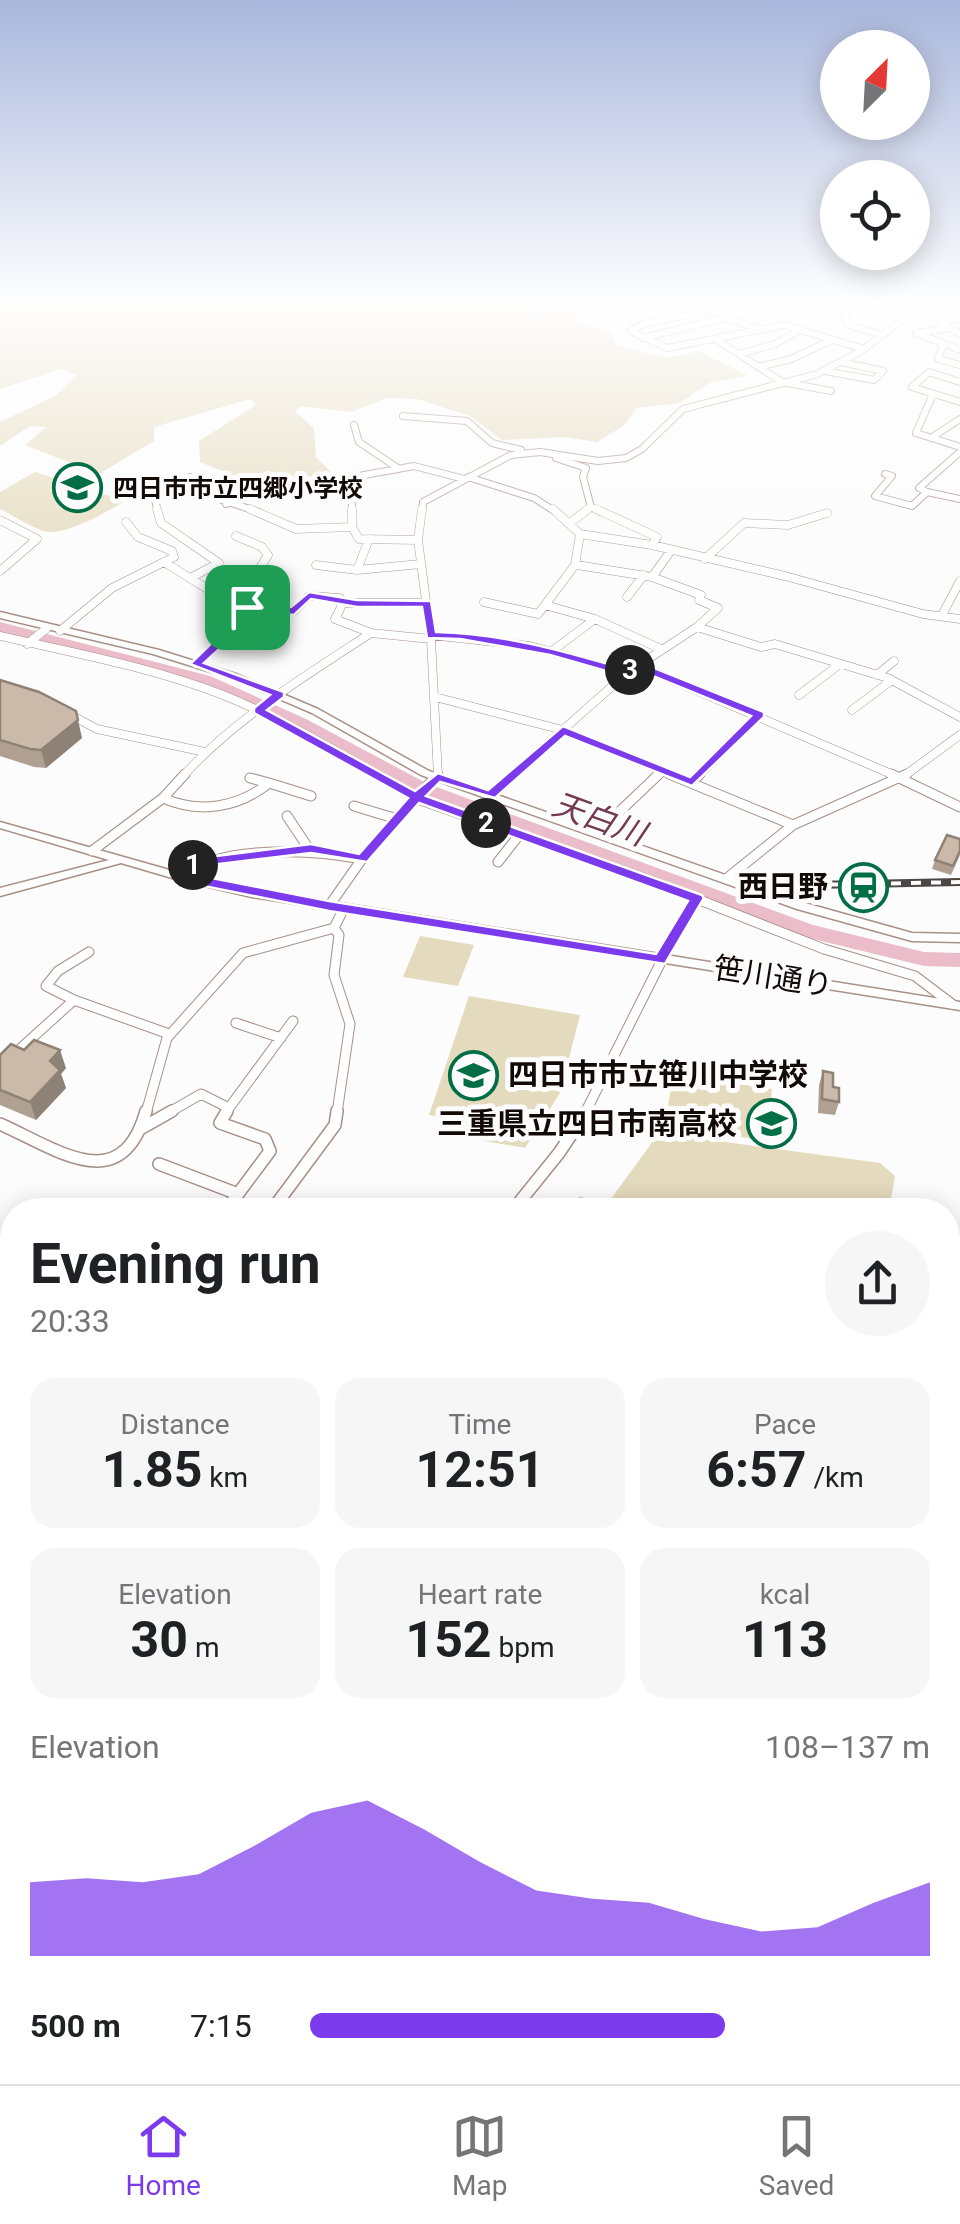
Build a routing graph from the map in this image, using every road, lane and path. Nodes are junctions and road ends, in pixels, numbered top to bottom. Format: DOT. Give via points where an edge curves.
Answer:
graph roads {
  1 [pos="722,399"];
  2 [pos="932,399"];
  3 [pos="403,416"];
  4 [pos="960,419"];
  5 [pos="354,424"];
  6 [pos="931,438"];
  7 [pos="960,450"];
  8 [pos="530,451"];
  9 [pos="956,465"];
  10 [pos="399,468"];
  11 [pos="886,474"];
  12 [pos="350,476"];
  13 [pos="190,477"];
  14 [pos="465,478"];
  15 [pos="175,480"];
  16 [pos="927,492"];
  17 [pos="960,500"];
  18 [pos="224,505"];
  19 [pos="591,507"];
  20 [pos="827,514"];
  21 [pos="0,520"];
  22 [pos="126,522"];
  23 [pos="569,524"];
  24 [pos="352,527"];
  25 [pos="580,534"];
  26 [pos="236,536"];
  27 [pos="369,539"];
  28 [pos="418,540"];
  29 [pos="652,546"];
  30 [pos="670,552"];
  31 [pos="706,559"];
  32 [pos="164,562"];
  33 [pos="421,564"];
  34 [pos="316,565"];
  35 [pos="577,565"];
  36 [pos="0,570"];
  37 [pos="358,570"];
  38 [pos="648,576"];
  39 [pos="192,577"];
  40 [pos="957,580"];
  41 [pos="233,594"];
  42 [pos="627,596"];
  43 [pos="484,602"];
  44 [pos="343,603"];
  45 [pos="427,604"];
  46 [pos="545,605"];
  47 [pos="247,607"];
  48 [pos="0,614"];
  49 [pos="942,615"];
  50 [pos="595,618"];
  51 [pos="960,620"];
  52 [pos="698,626"];
  53 [pos="45,629"];
  54 [pos="60,632"];
  55 [pos="371,633"];
  56 [pos="0,636"];
  57 [pos="431,637"];
  58 [pos="28,643"];
  59 [pos="661,650"];
  60 [pos="552,651"];
  61 [pos="894,661"];
  62 [pos="196,664"];
  63 [pos="840,664"];
  64 [pos="637,665"];
  65 [pos="627,674"];
  66 [pos="877,675"];
  67 [pos="892,680"];
  68 [pos="798,695"];
  69 [pos="278,696"];
  70 [pos="436,697"];
  71 [pos="54,707"];
  72 [pos="259,710"];
  73 [pos="852,710"];
  74 [pos="760,715"];
  75 [pos="960,716"];
  76 [pos="563,730"];
  77 [pos="960,735"];
  78 [pos="205,752"];
  79 [pos="662,770"];
  80 [pos="438,777"];
  81 [pos="250,778"];
  82 [pos="900,779"];
  83 [pos="692,782"];
  84 [pos="269,783"];
  85 [pos="418,795"];
  86 [pos="490,795"];
  87 [pos="311,796"];
  88 [pos="163,798"];
  89 [pos="354,806"];
  90 [pos="960,808"];
  91 [pos="288,816"];
  92 [pos="397,818"];
  93 [pos="0,825"];
  94 [pos="794,825"];
  95 [pos="597,833"];
  96 [pos="520,834"];
  97 [pos="309,849"];
  98 [pos="92,852"];
  99 [pos="362,859"];
  100 [pos="122,860"];
  101 [pos="498,862"];
  102 [pos="179,876"];
  103 [pos="726,879"];
  104 [pos="0,892"];
  105 [pos="697,898"];
  106 [pos="329,906"];
  107 [pos="344,908"];
  108 [pos="334,928"];
  109 [pos="960,938"];
  110 [pos="89,952"];
  111 [pos="660,960"];
  112 [pos="74,1000"];
  113 [pos="956,1005"];
  114 [pos="294,1021"];
  115 [pos="236,1023"];
  116 [pos="169,1034"];
  117 [pos="281,1038"];
  118 [pos="0,1067"];
  119 [pos="229,1108"];
  120 [pos="0,1124"];
  121 [pos="141,1128"];
  122 [pos="159,1164"];
  123 [pos="238,1194"];
  124 [pos="235,1198"];
  125 [pos="281,1198"];
  126 [pos="523,1198"];
  1 -- 8 [label="street" via="678,412 629,458"];
  2 -- 6 [label="street" via="916,433"];
  3 -- 8 [label="street" via="468,421 492,443"];
  4 -- 6 [label="street"];
  5 -- 10 [label="street" via="360,442"];
  6 -- 7 [label="street"];
  7 -- 9 [label="street"];
  8 -- 14 [label="street"];
  8 -- 19 [label="street" via="586,468"];
  9 -- 16 [label="street" via="920,488"];
  10 -- 12 [label="street"];
  10 -- 14 [label="street"];
  11 -- 16 [label="street" via="892,476 874,496 912,506"];
  12 -- 18 [label="street"];
  12 -- 24 [label="street"];
  13 -- 18 [label="street" via="194,491"];
  14 -- 23 [label="street" via="534,498"];
  14 -- 28 [label="street" via="423,502"];
  15 -- 39 [label="street" via="155,500 162,523 219,563"];
  16 -- 17 [label="street"];
  18 -- 24 [label="street" via="287,521 296,530"];
  19 -- 23 [label="street"];
  19 -- 29 [label="street" via="657,538"];
  20 -- 31 [label="street" via="788,525 744,524"];
  21 -- 36 [label="street" via="37,539"];
  22 -- 32 [label="street" via="138,537 172,552"];
  23 -- 25 [label="street"];
  24 -- 27 [label="street" via="359,539"];
  25 -- 29 [label="street"];
  25 -- 35 [label="street"];
  26 -- 41 [label="street" via="268,555"];
  27 -- 28 [label="street"];
  27 -- 37 [label="street"];
  28 -- 33 [label="street"];
  29 -- 30 [label="street"];
  30 -- 31 [label="street"];
  30 -- 38 [label="street"];
  31 -- 49 [label="street"];
  32 -- 39 [label="street"];
  32 -- 54 [label="street" via="112,588"];
  33 -- 37 [label="street"];
  33 -- 45 [label="street"];
  34 -- 37 [label="street"];
  35 -- 38 [label="street"];
  35 -- 46 [label="street"];
  38 -- 42 [label="street"];
  38 -- 52 [label="street" via="718,608"];
  39 -- 41 [label="street" via="210,590"];
  40 -- 49 [label="street"];
  41 -- 47 [label="street"];
  43 -- 46 [label="street" via="538,614"];
  44 -- 45 [label="street"];
  44 -- 47 [label="street" via="309,596 294,611"];
  44 -- 55 [label="street" via="334,618"];
  45 -- 57 [label="street"];
  46 -- 50 [label="street"];
  47 -- 62 [label="street"];
  48 -- 53 [label="street"];
  49 -- 51 [label="street"];
  50 -- 59 [label="street"];
  50 -- 60 [label="street"];
  52 -- 59 [label="street"];
  52 -- 63 [label="street"];
  53 -- 54 [label="street"];
  53 -- 58 [label="street"];
  54 -- 62 [label="street"];
  55 -- 57 [label="street"];
  55 -- 69 [label="street"];
  56 -- 58 [label="street"];
  57 -- 60 [label="street"];
  57 -- 70 [label="street"];
  58 -- 72 [label="street" via="162,675"];
  59 -- 64 [label="street"];
  60 -- 65 [label="street"];
  61 -- 66 [label="street"];
  62 -- 69 [label="street"];
  63 -- 66 [label="street"];
  63 -- 68 [label="street"];
  64 -- 65 [label="street"];
  64 -- 74 [label="street"];
  65 -- 76 [label="street"];
  66 -- 67 [label="street"];
  67 -- 73 [label="street"];
  67 -- 75 [label="street"];
  69 -- 72 [label="street"];
  69 -- 80 [label="street"];
  70 -- 76 [label="street"];
  70 -- 80 [label="street"];
  71 -- 78 [label="street" via="97,729"];
  72 -- 78 [label="street"];
  72 -- 85 [label="street"];
  74 -- 82 [label="street"];
  74 -- 83 [label="street"];
  76 -- 79 [label="street"];
  76 -- 86 [label="street"];
  77 -- 82 [label="street"];
  78 -- 88 [label="street"];
  79 -- 83 [label="street"];
  79 -- 95 [label="street"];
  80 -- 85 [label="street"];
  80 -- 86 [label="street"];
  81 -- 84 [label="street"];
  82 -- 90 [label="street"];
  82 -- 94 [label="street"];
  83 -- 94 [label="street"];
  84 -- 87 [label="street"];
  84 -- 88 [label="street" via="248,800 187,810"];
  85 -- 92 [label="street"];
  85 -- 96 [label="street"];
  86 -- 95 [label="street"];
  88 -- 98 [label="street"];
  89 -- 92 [label="street"];
  91 -- 97 [label="street"];
  92 -- 99 [label="street"];
  93 -- 98 [label="street, 笹川通り"];
  94 -- 103 [label="street"];
  95 -- 103 [label="street"];
  96 -- 101 [label="street"];
  96 -- 105 [label="street"];
  97 -- 99 [label="street"];
  97 -- 102 [label="street" via="200,862"];
  98 -- 100 [label="street, 笹川通り"];
  99 -- 106 [label="street"];
  100 -- 102 [label="street, 笹川通り"];
  100 -- 104 [label="street"];
  102 -- 106 [label="street, 笹川通り"];
  103 -- 109 [label="street" via="878,930"];
  105 -- 111 [label="street"];
  105 -- 113 [label="street" via="824,949 915,976"];
  106 -- 107 [label="street, 笹川通り"];
  107 -- 108 [label="street"];
  107 -- 111 [label="street, 笹川通り"];
  108 -- 116 [label="street" via="248,949"];
  108 -- 125 [label="street" via="340,935 331,957 335,986 350,1024 335,1125"];
  110 -- 112 [label="street" via="46,986"];
  111 -- 113 [label="street, 笹川通り"];
  111 -- 126 [label="street" via="583,1117"];
  112 -- 116 [label="street"];
  112 -- 118 [label="street"];
  114 -- 117 [label="street"];
  115 -- 117 [label="street"];
  116 -- 121 [label="street"];
  117 -- 119 [label="street"];
  119 -- 121 [label="street" via="201,1094"];
  119 -- 123 [label="street" via="220,1122 266,1139 270,1150"];
  120 -- 121 [label="street" via="92,1164 109,1161"];
  122 -- 123 [label="street"];
  123 -- 124 [label="street"];
}
